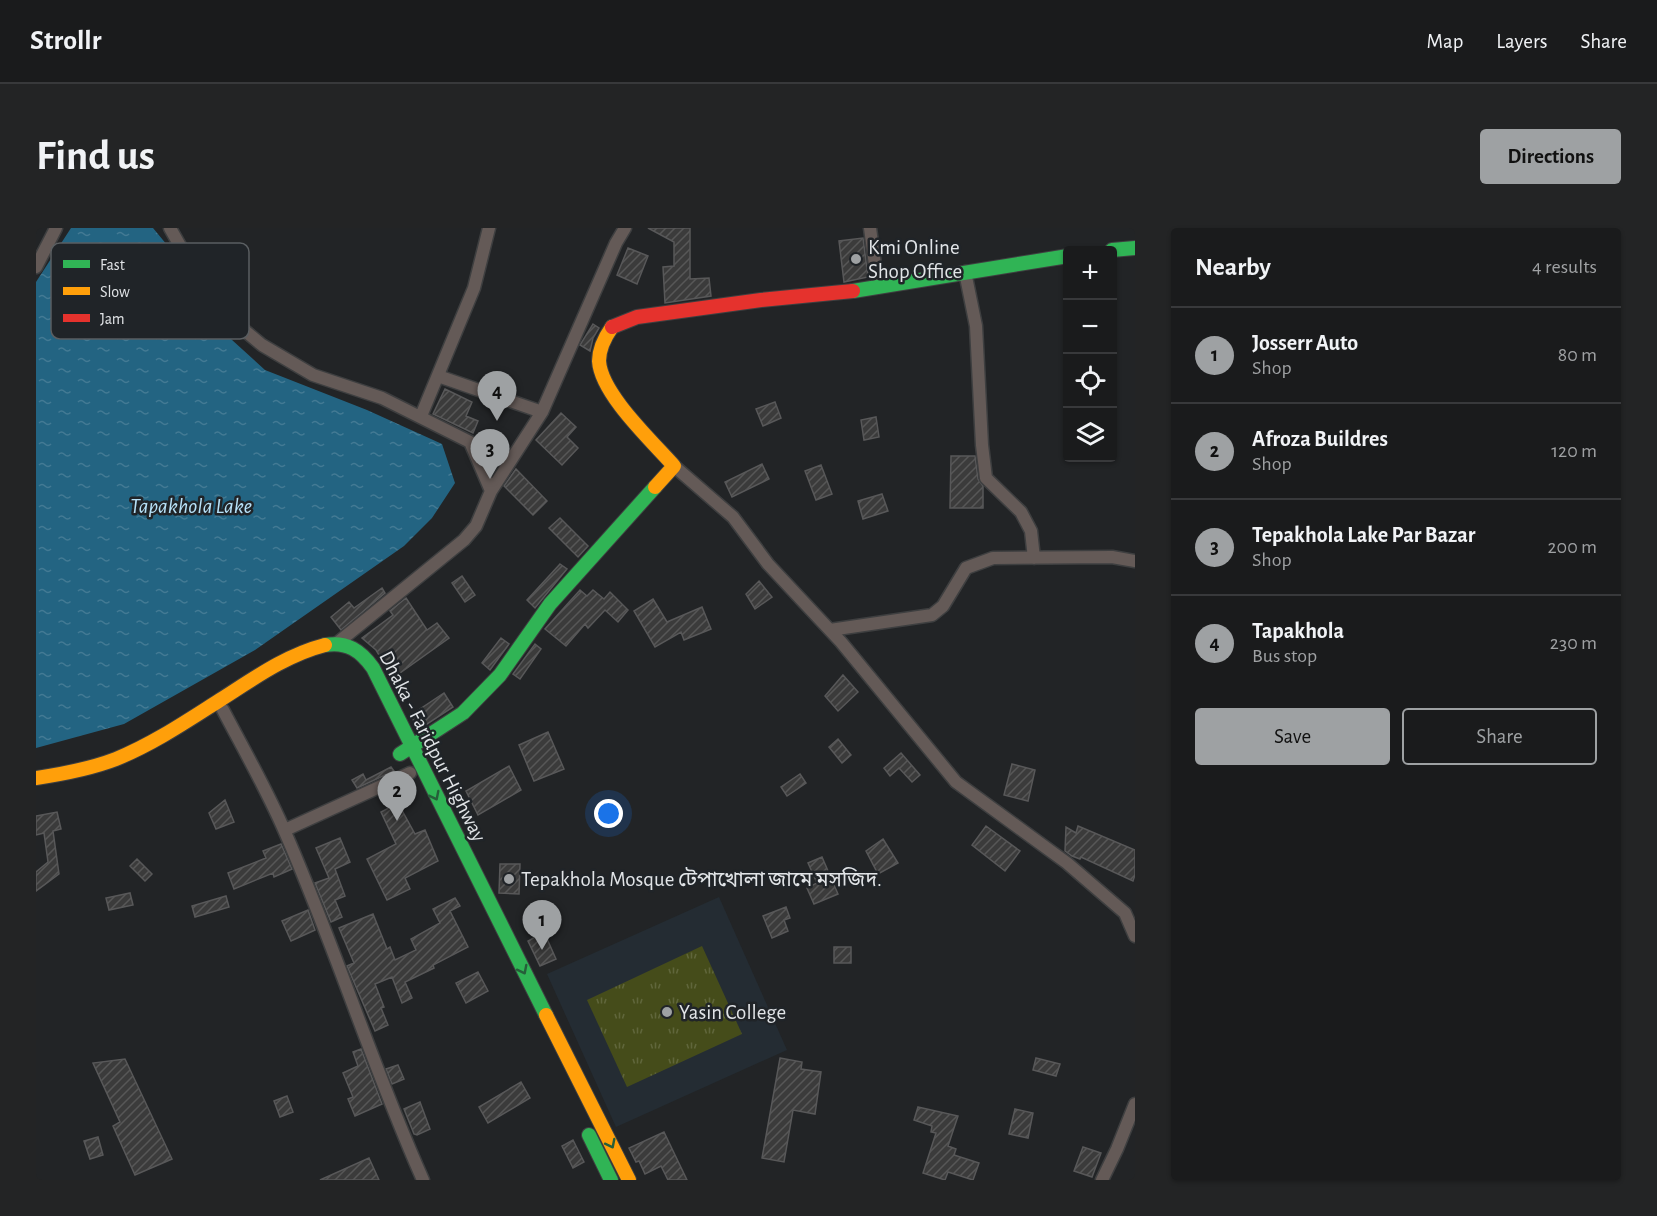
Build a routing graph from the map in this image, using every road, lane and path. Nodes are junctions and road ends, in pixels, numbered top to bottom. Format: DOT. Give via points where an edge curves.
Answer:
graph roads {
  1 [pos="57,228"];
  2 [pos="170,228"];
  3 [pos="489,228"];
  4 [pos="625,228"];
  5 [pos="870,228"];
  6 [pos="178,243"];
  7 [pos="1135,248"];
  8 [pos="1117,250"];
  9 [pos="1063,257"];
  10 [pos="36,267"];
  11 [pos="965,272"];
  12 [pos="878,287"];
  13 [pos="249,334"];
  14 [pos="438,376"];
  15 [pos="542,412"];
  16 [pos="421,416"];
  17 [pos="674,466"];
  18 [pos="491,491"];
  19 [pos="1034,558"];
  20 [pos="1135,561"];
  21 [pos="830,630"];
  22 [pos="336,644"];
  23 [pos="223,710"];
  24 [pos="405,751"];
  25 [pos="91,773"];
  26 [pos="36,778"];
  27 [pos="412,778"];
  28 [pos="36,789"];
  29 [pos="436,825"];
  30 [pos="285,830"];
  31 [pos="1132,920"];
  32 [pos="493,922"];
  33 [pos="1135,936"];
  34 [pos="544,1042"];
  35 [pos="1135,1104"];
  36 [pos="585,1126"];
  37 [pos="626,1175"];
  38 [pos="423,1180"];
  39 [pos="610,1180"];
  40 [pos="1102,1180"];
  1 -- 10 [label="street"];
  2 -- 6 [label="street"];
  3 -- 14 [label="street" via="474,288"];
  4 -- 15 [label="street"];
  5 -- 12 [label="street"];
  7 -- 8 [label="main road"];
  9 -- 11 [label="main road"];
  11 -- 12 [label="main road"];
  11 -- 19 [label="street" via="975,326 986,478 1021,512 1031,531"];
  12 -- 17 [label="main road" via="637,317 613,326 603,341 599,359 602,377 610,392"];
  13 -- 16 [label="street" via="313,375"];
  14 -- 15 [label="street"];
  14 -- 16 [label="street"];
  15 -- 18 [label="street"];
  16 -- 18 [label="street" via="470,442"];
  17 -- 21 [label="street" via="732,517 768,564"];
  17 -- 24 [label="main road" via="550,604 500,675 463,713"];
  18 -- 22 [label="street" via="476,526 464,540"];
  19 -- 20 [label="street" via="1112,557"];
  19 -- 21 [label="street" via="993,558 966,568 943,606 932,615"];
  21 -- 31 [label="street" via="956,782 1067,863"];
  22 -- 24 [label="main road, Dhaka - Faridpur Highway" via="362,653 383,687"];
  22 -- 25 [label="main road, Dhaka - Faridpur Highway" via="315,648 278,664"];
  23 -- 24 [label="main road, Dhaka - Faridpur Highway" via="310,661 343,658 353,662 374,693"];
  23 -- 25 [label="main road, Dhaka - Faridpur Highway" via="144,758"];
  23 -- 30 [label="street"];
  24 -- 27 [label="main road, Dhaka - Faridpur Highway"];
  24 -- 32 [label="main road, Dhaka - Faridpur Highway, one-way"];
  25 -- 26 [label="main road, Dhaka - Faridpur Highway"];
  25 -- 28 [label="main road, Dhaka - Faridpur Highway"];
  27 -- 30 [label="street"];
  29 -- 32 [label="main road, Dhaka - Faridpur Highway"];
  30 -- 38 [label="street"];
  31 -- 33 [label="street"];
  32 -- 34 [label="main road, Dhaka - Faridpur Highway"];
  32 -- 37 [label="main road, Dhaka - Faridpur Highway, one-way"];
  35 -- 40 [label="street"];
  36 -- 39 [label="main road"];
  37 -- 39 [label="street"];
}
